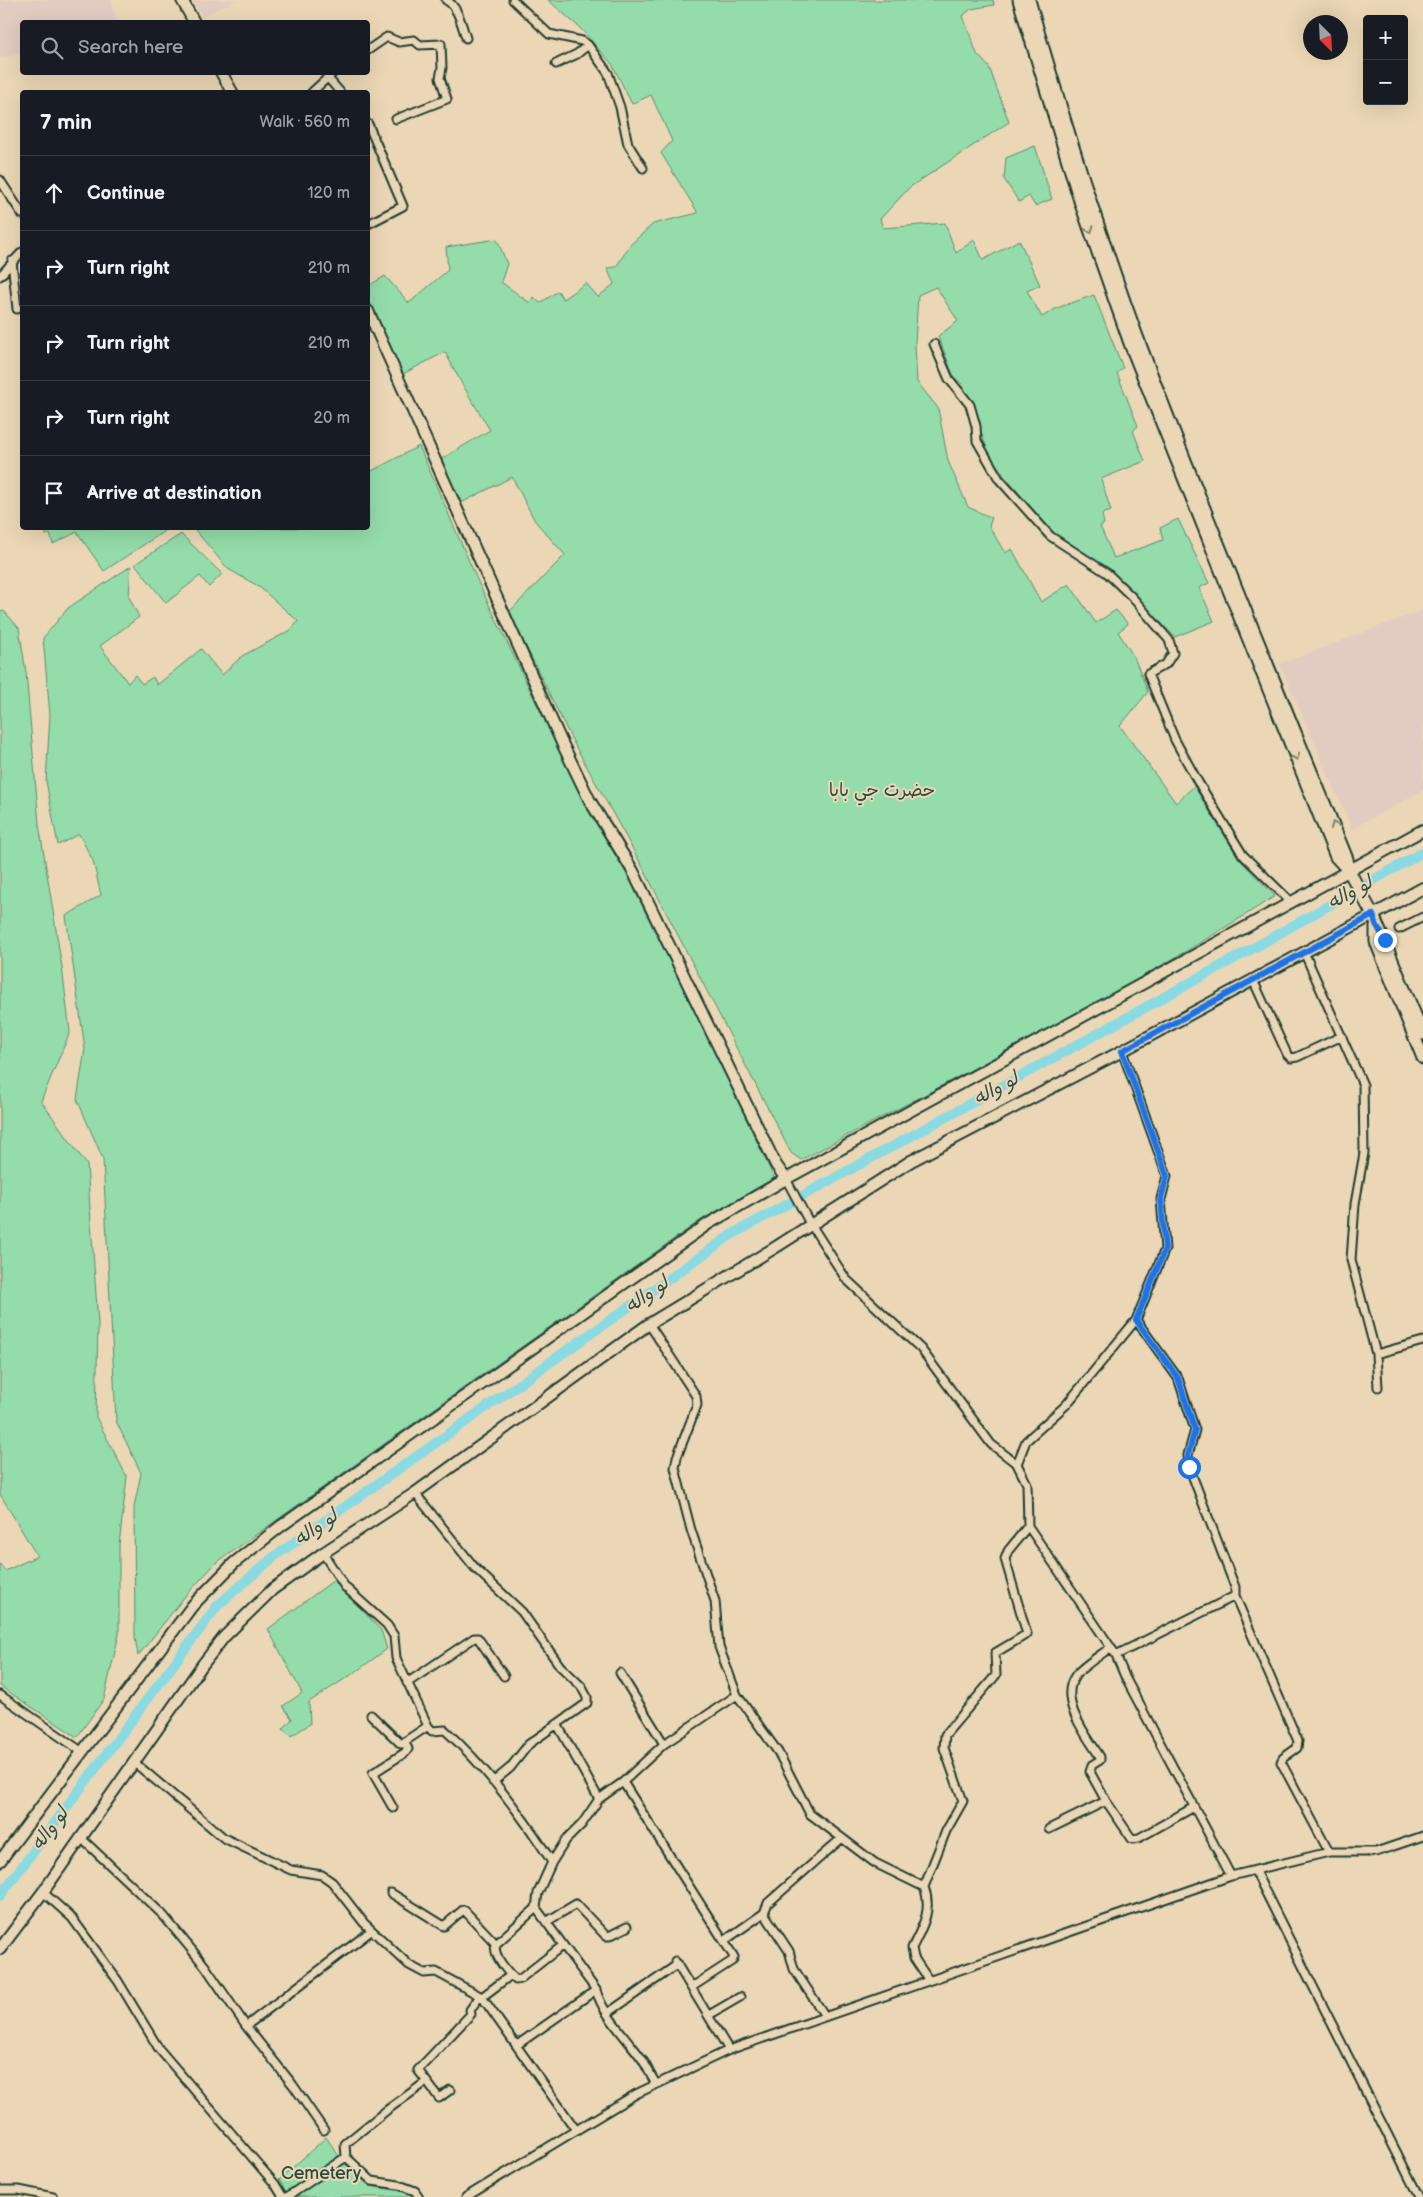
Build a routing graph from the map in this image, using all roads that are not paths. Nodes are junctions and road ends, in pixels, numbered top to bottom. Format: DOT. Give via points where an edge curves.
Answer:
graph roads {
  1 [pos="182,0"];
  2 [pos="446,0"];
  3 [pos="513,0"];
  4 [pos="1019,0"];
  5 [pos="1029,0"];
  6 [pos="193,20"];
  7 [pos="466,38"];
  8 [pos="588,45"];
  9 [pos="370,49"];
  10 [pos="556,64"];
  11 [pos="223,75"];
  12 [pos="330,75"];
  13 [pos="327,78"];
  14 [pos="231,90"];
  15 [pos="314,90"];
  16 [pos="338,90"];
  17 [pos="396,119"];
  18 [pos="370,129"];
  19 [pos="643,168"];
  20 [pos="0,180"];
  21 [pos="1088,207"];
  22 [pos="20,211"];
  23 [pos="370,223"];
  24 [pos="20,254"];
  25 [pos="12,261"];
  26 [pos="0,276"];
  27 [pos="17,309"];
  28 [pos="370,315"];
  29 [pos="934,344"];
  30 [pos="1423,830"];
  31 [pos="1352,876"];
  32 [pos="1423,888"];
  33 [pos="1292,903"];
  34 [pos="1423,917"];
  35 [pos="1374,920"];
  36 [pos="1399,929"];
  37 [pos="1304,952"];
  38 [pos="1252,980"];
  39 [pos="1421,1021"];
  40 [pos="1423,1034"];
  41 [pos="1342,1036"];
  42 [pos="1122,1051"];
  43 [pos="1423,1058"];
  44 [pos="788,1183"];
  45 [pos="809,1222"];
  46 [pos="1136,1320"];
  47 [pos="649,1324"];
  48 [pos="1423,1341"];
  49 [pos="1376,1354"];
  50 [pos="1378,1387"];
  51 [pos="1017,1464"];
  52 [pos="415,1493"];
  53 [pos="1028,1526"];
  54 [pos="323,1553"];
  55 [pos="1235,1596"];
  56 [pos="1111,1647"];
  57 [pos="1116,1655"];
  58 [pos="620,1674"];
  59 [pos="504,1676"];
  60 [pos="407,1683"];
  61 [pos="0,1695"];
  62 [pos="737,1695"];
  63 [pos="371,1715"];
  64 [pos="557,1724"];
  65 [pos="428,1726"];
  66 [pos="405,1743"];
  67 [pos="664,1744"];
  68 [pos="81,1751"];
  69 [pos="134,1763"];
  70 [pos="494,1782"];
  71 [pos="623,1782"];
  72 [pos="599,1799"];
  73 [pos="1106,1801"];
  74 [pos="1194,1807"];
  75 [pos="393,1808"];
  76 [pos="1049,1829"];
  77 [pos="1423,1836"];
  78 [pos="81,1838"];
  79 [pos="842,1838"];
  80 [pos="1329,1852"];
  81 [pos="0,1861"];
  82 [pos="552,1862"];
  83 [pos="1255,1872"];
  84 [pos="1231,1876"];
  85 [pos="924,1887"];
  86 [pos="43,1892"];
  87 [pos="391,1892"];
  88 [pos="536,1908"];
  89 [pos="764,1913"];
  90 [pos="546,1922"];
  91 [pos="627,1927"];
  92 [pos="371,1931"];
  93 [pos="724,1941"];
  94 [pos="496,1944"];
  95 [pos="562,1946"];
  96 [pos="0,1949"];
  97 [pos="511,1975"];
  98 [pos="928,1979"];
  99 [pos="692,1987"];
  100 [pos="596,1990"];
  101 [pos="481,1996"];
  102 [pos="740,1997"];
  103 [pos="608,2013"];
  104 [pos="708,2015"];
  105 [pos="825,2016"];
  106 [pos="246,2026"];
  107 [pos="517,2045"];
  108 [pos="729,2050"];
  109 [pos="426,2082"];
  110 [pos="656,2084"];
  111 [pos="450,2090"];
  112 [pos="324,2130"];
  113 [pos="576,2130"];
  114 [pos="346,2158"];
  115 [pos="0,2190"];
  116 [pos="53,2197"];
  117 [pos="283,2197"];
  118 [pos="287,2197"];
  119 [pos="419,2197"];
  120 [pos="466,2197"];
  121 [pos="1419,2197"];
  1 -- 6 [label="street"];
  2 -- 7 [label="street" via="455,8"];
  3 -- 8 [label="street" via="549,34"];
  4 -- 21 [label="main road"];
  5 -- 21 [label="main road"];
  8 -- 10 [label="street"];
  8 -- 19 [label="street" via="608,73 628,144"];
  9 -- 17 [label="street" via="387,37 399,42 414,40 420,45 441,44 440,78 447,99"];
  11 -- 14 [label="street"];
  12 -- 13 [label="street"];
  13 -- 15 [label="street"];
  13 -- 16 [label="street"];
  18 -- 23 [label="street" via="403,206"];
  20 -- 22 [label="street"];
  21 -- 31 [label="main road" via="1131,346 1259,654 1336,857"];
  24 -- 25 [label="street"];
  25 -- 26 [label="street"];
  25 -- 27 [label="street"];
  28 -- 44 [label="street" via="562,743 590,801 633,870 776,1165"];
  29 -- 33 [label="street" via="949,379 970,405 977,441 999,479 1050,536 1107,574 1169,640 1173,653 1166,664 1148,674 1174,740 1243,855"];
  30 -- 31 [label="street"];
  31 -- 33 [label="street"];
  31 -- 35 [label="main road"];
  32 -- 35 [label="street"];
  33 -- 44 [label="street"];
  34 -- 36 [label="street"];
  35 -- 37 [label="street"];
  35 -- 39 [label="main road"];
  35 -- 43 [label="main road" via="1376,942"];
  37 -- 38 [label="street"];
  37 -- 41 [label="street"];
  38 -- 41 [label="street" via="1291,1058"];
  38 -- 42 [label="street"];
  39 -- 40 [label="main road"];
  41 -- 49 [label="street" via="1363,1085 1364,1153 1355,1204 1351,1260"];
  42 -- 45 [label="street" via="911,1161"];
  42 -- 46 [label="street" via="1167,1176 1161,1198 1165,1249"];
  44 -- 45 [label="street"];
  44 -- 68 [label="street" via="708,1224 281,1526 234,1563 192,1605"];
  45 -- 47 [label="street"];
  45 -- 51 [label="street" via="846,1279 921,1349 991,1444"];
  46 -- 51 [label="street" via="1066,1405 1026,1441"];
  46 -- 55 [label="street" via="1181,1386 1195,1430 1188,1455 1189,1467 1235,1587"];
  47 -- 52 [label="street"];
  47 -- 62 [label="street" via="696,1396 697,1404 675,1468 715,1602 719,1648"];
  48 -- 49 [label="street"];
  49 -- 50 [label="street"];
  51 -- 53 [label="street" via="1027,1484"];
  52 -- 54 [label="street"];
  52 -- 64 [label="street" via="474,1568 522,1612 560,1666 581,1686 588,1701"];
  53 -- 56 [label="street"];
  53 -- 85 [label="street" via="1005,1559 1027,1634 995,1653 996,1674 945,1735 944,1748 963,1800 946,1831"];
  54 -- 60 [label="street" via="345,1587 387,1625 394,1636 396,1658"];
  54 -- 69 [label="street" via="273,1589 224,1637"];
  55 -- 57 [label="street"];
  55 -- 80 [label="street" via="1298,1741 1297,1748 1281,1762"];
  56 -- 57 [label="street"];
  56 -- 73 [label="street" via="1075,1675 1069,1689 1073,1711 1100,1757 1090,1772"];
  57 -- 74 [label="street"];
  58 -- 67 [label="street"];
  59 -- 60 [label="street" via="478,1638 474,1638"];
  60 -- 65 [label="street"];
  61 -- 68 [label="street"];
  62 -- 67 [label="street"];
  62 -- 79 [label="street" via="778,1752 810,1814"];
  63 -- 66 [label="street" via="398,1742"];
  64 -- 70 [label="street" via="530,1744"];
  64 -- 72 [label="street"];
  65 -- 66 [label="street"];
  65 -- 70 [label="street" via="432,1731 445,1730"];
  66 -- 75 [label="street" via="406,1752 373,1772"];
  67 -- 71 [label="street"];
  68 -- 81 [label="street"];
  69 -- 78 [label="street"];
  69 -- 92 [label="street" via="224,1838 291,1870 322,1875 332,1882"];
  70 -- 82 [label="street"];
  71 -- 72 [label="street"];
  71 -- 93 [label="street"];
  72 -- 82 [label="street"];
  73 -- 74 [label="street" via="1132,1839"];
  73 -- 76 [label="street"];
  74 -- 84 [label="street"];
  77 -- 80 [label="street" via="1376,1852"];
  78 -- 86 [label="street"];
  78 -- 106 [label="street" via="162,1915 205,1966"];
  79 -- 85 [label="street" via="875,1863"];
  79 -- 89 [label="street" via="768,1903"];
  80 -- 83 [label="street"];
  82 -- 88 [label="street" via="538,1893"];
  83 -- 84 [label="street"];
  83 -- 121 [label="street"];
  84 -- 98 [label="street"];
  85 -- 98 [label="street" via="928,1898 926,1920 912,1953"];
  86 -- 96 [label="street"];
  86 -- 117 [label="street" via="72,1918 118,1981 160,2049"];
  87 -- 94 [label="street" via="444,1926 462,1910 465,1911"];
  88 -- 90 [label="street"];
  88 -- 94 [label="street"];
  89 -- 93 [label="street"];
  89 -- 105 [label="street" via="790,1951 794,1969"];
  90 -- 91 [label="street" via="576,1904 606,1936"];
  90 -- 95 [label="street"];
  92 -- 101 [label="street" via="409,1965 424,1973 436,1972"];
  92 -- 106 [label="street"];
  93 -- 99 [label="street" via="734,1957 732,1961"];
  94 -- 97 [label="street" via="496,1953"];
  95 -- 97 [label="street" via="520,1979 516,1980"];
  95 -- 100 [label="street"];
  97 -- 101 [label="street"];
  98 -- 105 [label="street"];
  99 -- 103 [label="street" via="676,1963"];
  99 -- 104 [label="street"];
  100 -- 103 [label="street"];
  100 -- 107 [label="street"];
  101 -- 107 [label="street"];
  101 -- 109 [label="street" via="470,2010 471,2014 418,2070"];
  102 -- 104 [label="street"];
  103 -- 110 [label="street"];
  104 -- 108 [label="street"];
  105 -- 108 [label="street"];
  106 -- 112 [label="street"];
  107 -- 113 [label="street"];
  108 -- 110 [label="street"];
  109 -- 111 [label="street" via="439,2098"];
  109 -- 114 [label="street" via="346,2144"];
  110 -- 113 [label="street"];
  113 -- 120 [label="street"];
  114 -- 118 [label="street"];
  114 -- 119 [label="street" via="372,2181 415,2191"];
  115 -- 116 [label="street"];
}
